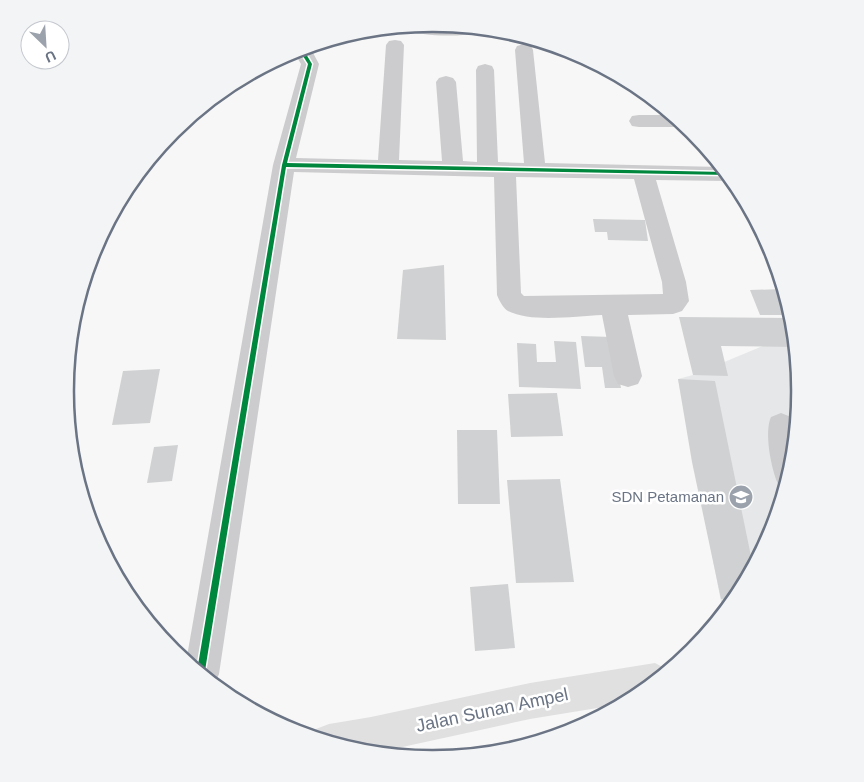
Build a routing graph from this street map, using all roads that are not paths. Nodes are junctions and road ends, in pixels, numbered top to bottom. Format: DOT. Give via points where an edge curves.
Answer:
graph roads {
  1 [pos="395,45"];
  2 [pos="524,50"];
  3 [pos="305,56"];
  4 [pos="484,70"];
  5 [pos="446,82"];
  6 [pos="639,122"];
  7 [pos="669,122"];
  8 [pos="284,165"];
  9 [pos="388,167"];
  10 [pos="453,168"];
  11 [pos="496,169"];
  12 [pos="535,170"];
  13 [pos="643,172"];
  14 [pos="717,174"];
  15 [pos="613,306"];
  16 [pos="628,376"];
  17 [pos="781,426"];
  18 [pos="785,451"];
  19 [pos="202,666"];
  20 [pos="638,684"];
  21 [pos="347,739"];
  1 -- 9 [label="street"];
  2 -- 12 [label="street"];
  3 -- 8 [label="street" via="310,64"];
  4 -- 11 [label="street"];
  5 -- 10 [label="street"];
  6 -- 7 [label="street"];
  8 -- 9 [label="street"];
  8 -- 19 [label="street"];
  9 -- 10 [label="street"];
  10 -- 11 [label="street"];
  11 -- 12 [label="street"];
  11 -- 15 [label="street" via="509,295 516,303 528,307"];
  12 -- 13 [label="street"];
  13 -- 14 [label="street"];
  13 -- 15 [label="street" via="674,282 676,301 673,304"];
  15 -- 16 [label="street"];
  17 -- 18 [label="street"];
  20 -- 21 [label="main road, Jalan Sunan Ampel" via="530,701"];
}
